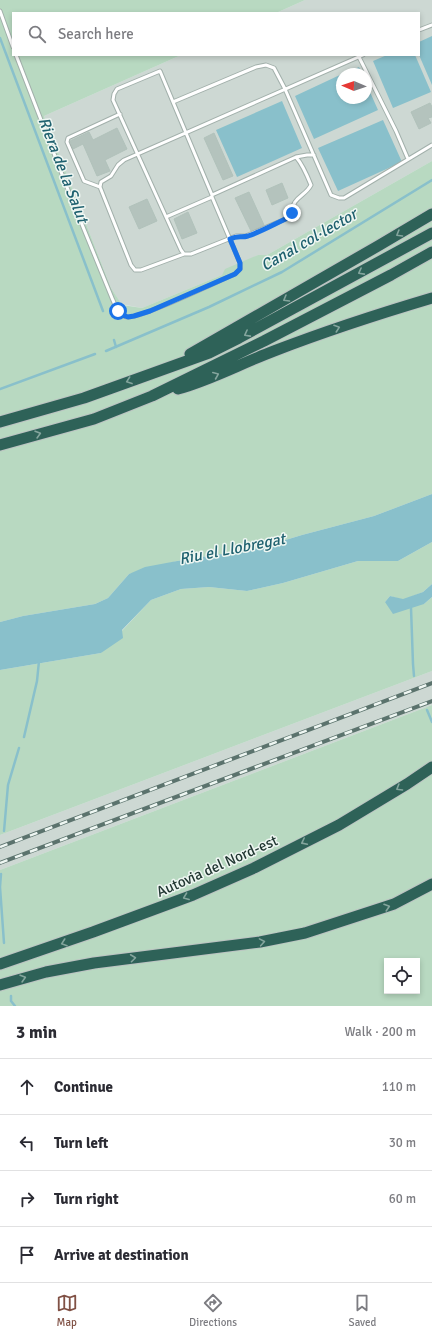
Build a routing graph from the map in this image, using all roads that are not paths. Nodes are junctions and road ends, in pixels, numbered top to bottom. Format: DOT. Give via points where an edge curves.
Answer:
graph roads {
  1 [pos="0,11"];
  2 [pos="432,25"];
  3 [pos="420,30"];
  4 [pos="12,44"];
  5 [pos="16,56"];
  6 [pos="361,56"];
  7 [pos="285,89"];
  8 [pos="173,102"];
  9 [pos="120,114"];
  10 [pos="186,133"];
  11 [pos="432,145"];
  12 [pos="138,154"];
  13 [pos="314,155"];
  14 [pos="296,158"];
  15 [pos="408,159"];
  16 [pos="100,187"];
  17 [pos="212,196"];
  18 [pos="432,214"];
  19 [pos="166,217"];
  20 [pos="432,233"];
  21 [pos="230,239"];
  22 [pos="432,252"];
  23 [pos="184,254"];
  24 [pos="432,298"];
  25 [pos="166,368"];
  26 [pos="152,396"];
  27 [pos="0,422"];
  28 [pos="0,445"];
  29 [pos="432,767"];
  30 [pos="432,884"];
  31 [pos="0,964"];
  32 [pos="0,985"];
  1 -- 4 [label="lane"];
  2 -- 3 [label="lane"];
  5 -- 21 [label="lane" via="106,284 122,315 128,317 150,311 235,274 240,269 240,263"];
  6 -- 7 [label="lane"];
  6 -- 15 [label="lane"];
  7 -- 8 [label="lane" via="274,68 266,65"];
  7 -- 10 [label="lane"];
  7 -- 13 [label="lane"];
  8 -- 9 [label="lane" via="160,71 117,89 113,100"];
  8 -- 10 [label="lane"];
  9 -- 12 [label="lane"];
  9 -- 16 [label="lane" via="68,138 67,142 84,181"];
  10 -- 12 [label="lane"];
  10 -- 17 [label="lane"];
  11 -- 15 [label="lane"];
  12 -- 16 [label="lane" via="118,165 111,176 101,182"];
  12 -- 19 [label="lane"];
  13 -- 14 [label="lane"];
  13 -- 15 [label="lane" via="331,195 339,198 344,198"];
  14 -- 17 [label="lane"];
  14 -- 21 [label="lane" via="304,168 311,185 294,203 290,217 246,236"];
  16 -- 23 [label="lane" via="135,270"];
  17 -- 19 [label="lane"];
  17 -- 21 [label="lane"];
  18 -- 25 [label="highway, one-way"];
  19 -- 23 [label="lane"];
  20 -- 25 [label="highway, one-way" via="239,338 209,353"];
  21 -- 23 [label="lane" via="191,254"];
  22 -- 26 [label="highway" via="264,341"];
  26 -- 24 [label="highway, one-way" via="192,385 272,351 341,326"];
  25 -- 27 [label="highway, one-way" via="84,398"];
  28 -- 26 [label="highway, one-way" via="94,419"];
  29 -- 31 [label="highway, Autovia del Nord-est, one-way" via="339,824 254,868 193,895"];
  32 -- 30 [label="highway, one-way" via="46,972 94,963 260,942 305,933 394,904"];
}
